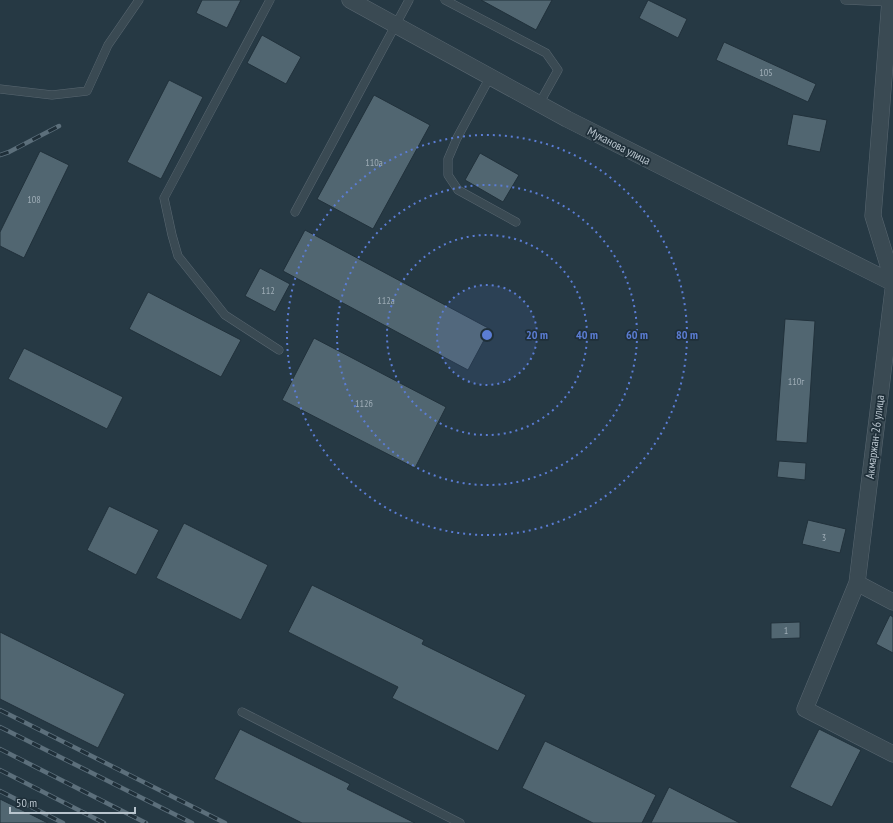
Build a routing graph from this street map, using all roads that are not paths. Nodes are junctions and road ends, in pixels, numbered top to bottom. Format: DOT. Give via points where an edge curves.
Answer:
graph roads {
  1 [pos="139,0"];
  2 [pos="270,0"];
  3 [pos="350,0"];
  4 [pos="409,0"];
  5 [pos="445,0"];
  6 [pos="845,0"];
  7 [pos="890,1"];
  8 [pos="396,25"];
  9 [pos="490,77"];
  10 [pos="888,86"];
  11 [pos="0,89"];
  12 [pos="539,104"];
  13 [pos="295,212"];
  14 [pos="516,222"];
  15 [pos="893,282"];
  16 [pos="893,290"];
  17 [pos="279,350"];
  18 [pos="857,583"];
  19 [pos="893,602"];
  20 [pos="242,712"];
  21 [pos="893,754"];
  22 [pos="460,823"];
  1 -- 11 [label="lane" via="108,45 87,91 52,95"];
  2 -- 17 [label="lane" via="164,198 178,256 225,315"];
  3 -- 8 [label="street, Муканова улица"];
  4 -- 8 [label="lane"];
  5 -- 12 [label="lane" via="546,53 558,70"];
  6 -- 7 [label="lane"];
  7 -- 10 [label="street"];
  8 -- 9 [label="street, Муканова улица"];
  8 -- 13 [label="lane"];
  9 -- 12 [label="street, Муканова улица"];
  9 -- 14 [label="lane" via="457,138 448,159 448,175 458,190"];
  10 -- 15 [label="street" via="873,216"];
  12 -- 15 [label="street, Муканова улица"];
  16 -- 18 [label="street, Акмаржан-26 улица"];
  18 -- 19 [label="street"];
  18 -- 21 [label="street, Акмаржан-26 улица" via="805,709"];
  20 -- 22 [label="lane"];
}
